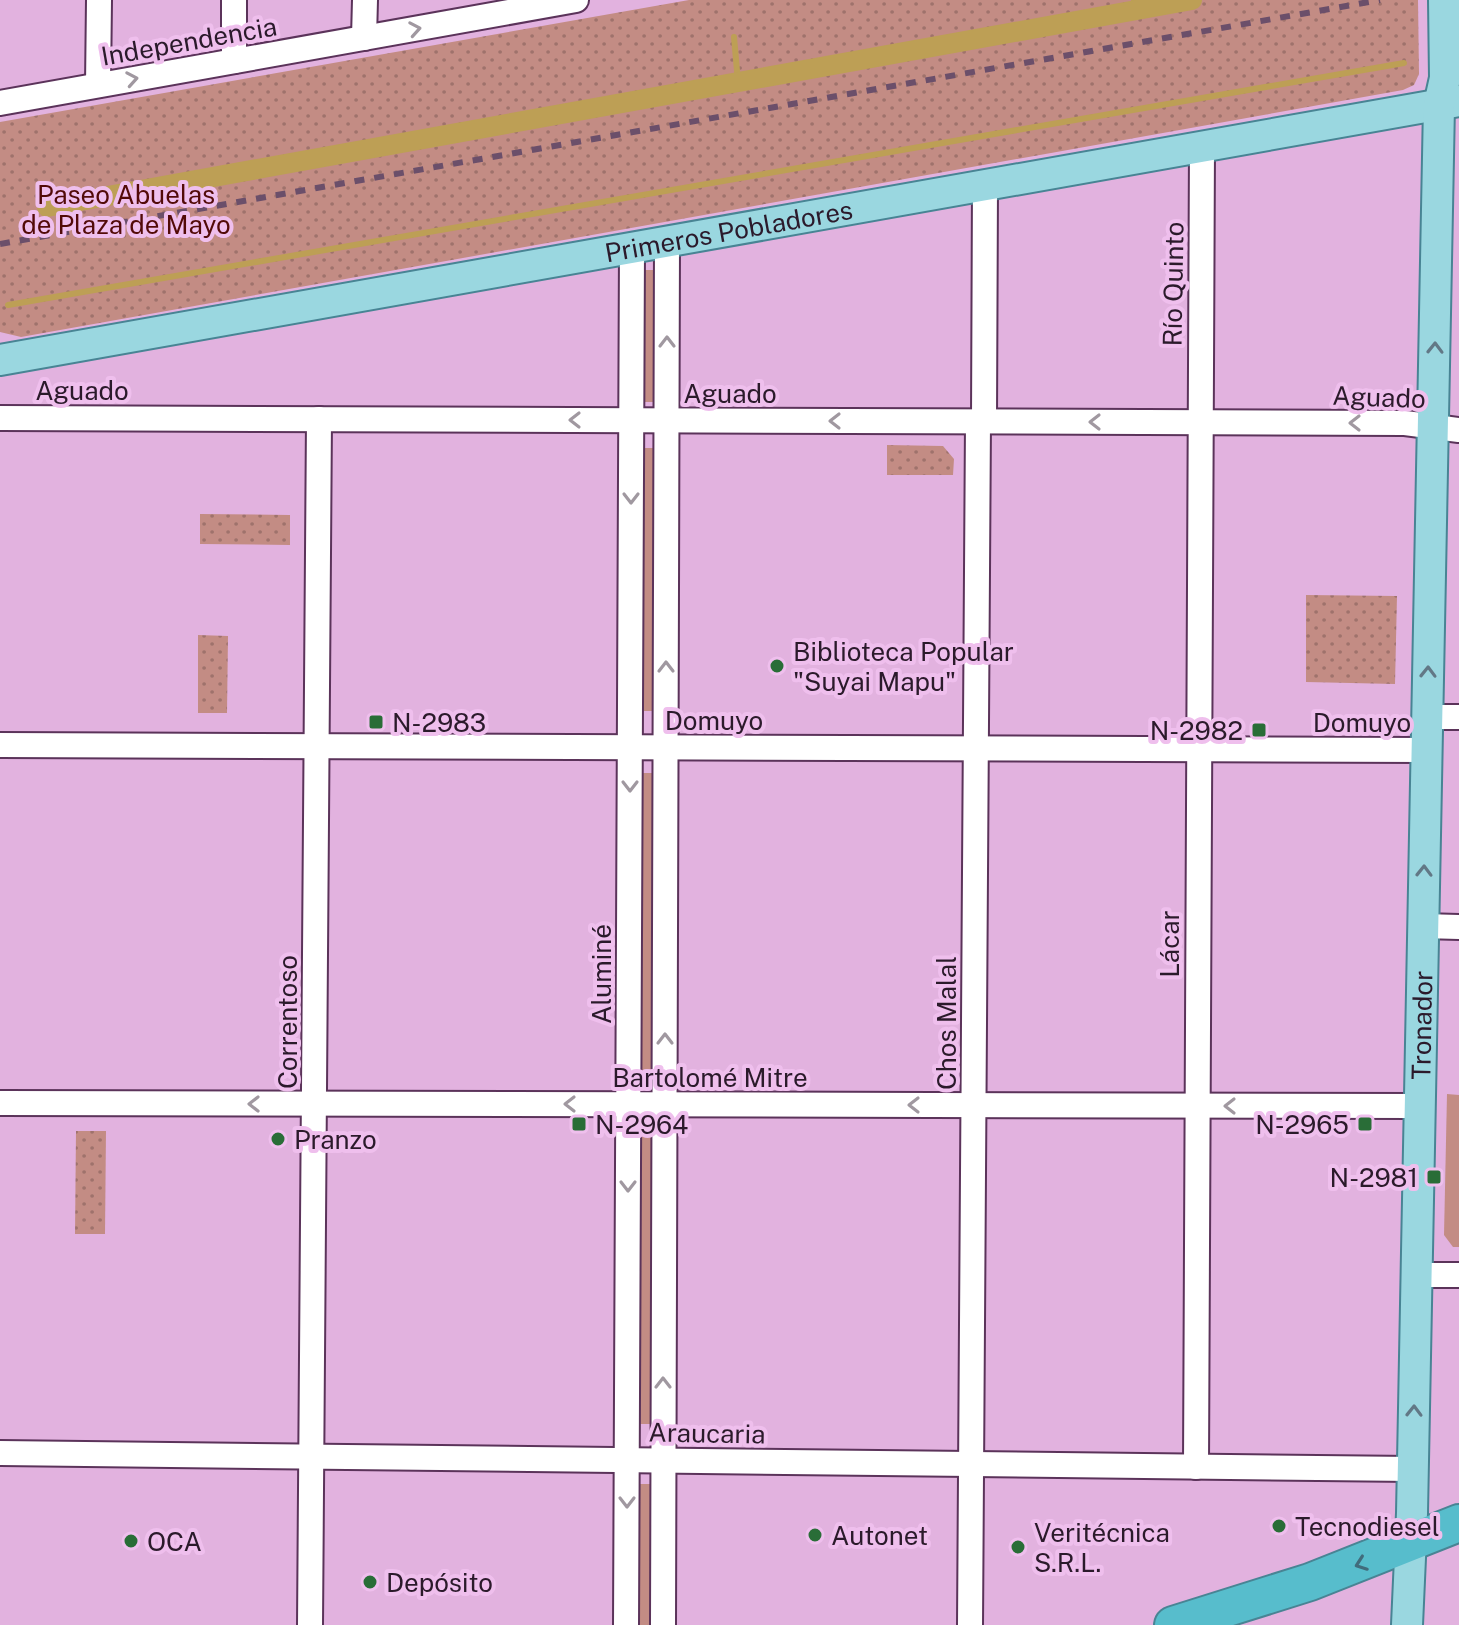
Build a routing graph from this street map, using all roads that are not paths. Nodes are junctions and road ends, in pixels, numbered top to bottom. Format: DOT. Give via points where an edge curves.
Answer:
graph roads {
  1 [pos="99,0"];
  2 [pos="234,0"];
  3 [pos="365,0"];
  4 [pos="576,0"];
  5 [pos="1426,0"];
  6 [pos="1444,0"];
  7 [pos="501,7"];
  8 [pos="364,38"];
  9 [pos="234,61"];
  10 [pos="98,85"];
  11 [pos="0,103"];
  12 [pos="1449,103"];
  13 [pos="1202,147"];
  14 [pos="985,185"];
  15 [pos="667,242"];
  16 [pos="632,248"];
  17 [pos="0,360"];
  18 [pos="0,418"];
  19 [pos="319,419"];
  20 [pos="631,420"];
  21 [pos="667,420"];
  22 [pos="981,421"];
  23 [pos="1199,422"];
  24 [pos="1446,428"];
  25 [pos="1427,717"];
  26 [pos="1459,717"];
  27 [pos="0,745"];
  28 [pos="317,746"];
  29 [pos="630,747"];
  30 [pos="666,747"];
  31 [pos="976,748"];
  32 [pos="1198,749"];
  33 [pos="1427,750"];
  34 [pos="1423,926"];
  35 [pos="1459,927"];
  36 [pos="0,1103"];
  37 [pos="314,1104"];
  38 [pos="628,1104"];
  39 [pos="664,1104"];
  40 [pos="973,1105"];
  41 [pos="1197,1106"];
  42 [pos="1420,1106"];
  43 [pos="1417,1275"];
  44 [pos="1459,1275"];
  45 [pos="0,1453"];
  46 [pos="312,1457"];
  47 [pos="627,1460"];
  48 [pos="663,1461"];
  49 [pos="971,1464"];
  50 [pos="1196,1467"];
  51 [pos="1413,1469"];
  52 [pos="1459,1523"];
  53 [pos="1411,1545"];
  54 [pos="310,1625"];
  55 [pos="626,1625"];
  56 [pos="663,1625"];
  57 [pos="970,1625"];
  58 [pos="1173,1625"];
  59 [pos="1407,1625"];
  1 -- 10 [label="street"];
  2 -- 9 [label="street"];
  3 -- 8 [label="street"];
  4 -- 7 [label="street, Independencia"];
  5 -- 12 [label="main road" via="1428,76"];
  6 -- 12 [label="main road"];
  8 -- 7 [label="street, Independencia, one-way"];
  8 -- 9 [label="street, Independencia"];
  10 -- 9 [label="street, Independencia, one-way"];
  10 -- 11 [label="street, Independencia"];
  12 -- 13 [label="main road, Primeros Pobladores"];
  24 -- 12 [label="main road, Tronador, one-way"];
  13 -- 14 [label="main road, Primeros Pobladores"];
  13 -- 23 [label="street, Río Quinto"];
  14 -- 15 [label="main road, Primeros Pobladores"];
  14 -- 22 [label="street, Chos Malal"];
  15 -- 16 [label="main road, Primeros Pobladores"];
  21 -- 15 [label="street, one-way"];
  16 -- 17 [label="main road, Primeros Pobladores"];
  16 -- 20 [label="street, Aluminé"];
  18 -- 19 [label="street, Aguado"];
  20 -- 19 [label="street, Aguado, one-way"];
  19 -- 28 [label="street, Correntoso"];
  20 -- 21 [label="street, Aguado"];
  20 -- 29 [label="street, Aluminé, one-way"];
  22 -- 21 [label="street, Aguado, one-way"];
  30 -- 21 [label="street, one-way"];
  23 -- 22 [label="street, Aguado, one-way"];
  22 -- 31 [label="street, Chos Malal"];
  24 -- 23 [label="street, Aguado, one-way" via="1405,423"];
  23 -- 32 [label="street, Lácar"];
  25 -- 24 [label="main road, Tronador, one-way"];
  25 -- 26 [label="street, Domuyo"];
  25 -- 33 [label="main road, Tronador"];
  27 -- 28 [label="street, Domuyo"];
  28 -- 29 [label="street, Domuyo"];
  28 -- 37 [label="street, Correntoso"];
  29 -- 30 [label="street, Domuyo"];
  29 -- 38 [label="street, Aluminé, one-way"];
  30 -- 31 [label="street, Domuyo"];
  39 -- 30 [label="street, one-way"];
  31 -- 32 [label="street, Domuyo"];
  31 -- 40 [label="street, Chos Malal"];
  32 -- 33 [label="street, Domuyo"];
  32 -- 41 [label="street, Lácar"];
  34 -- 33 [label="main road, Tronador, one-way"];
  34 -- 35 [label="street"];
  34 -- 42 [label="main road, Tronador"];
  37 -- 36 [label="street, Bartolomé Mitre, one-way"];
  38 -- 37 [label="street, Bartolomé Mitre, one-way"];
  37 -- 46 [label="street, Correntoso"];
  38 -- 39 [label="street, Bartolomé Mitre"];
  38 -- 47 [label="street, Aluminé, one-way"];
  40 -- 39 [label="street, Bartolomé Mitre, one-way"];
  48 -- 39 [label="street, one-way"];
  40 -- 41 [label="street, Bartolomé Mitre"];
  40 -- 49 [label="street, Chos Malal"];
  42 -- 41 [label="street, Bartolomé Mitre, one-way"];
  41 -- 50 [label="street, Lácar"];
  42 -- 43 [label="main road, Tronador"];
  43 -- 44 [label="street"];
  51 -- 43 [label="main road, Tronador, one-way"];
  45 -- 46 [label="street, Araucaria"];
  46 -- 47 [label="street, Araucaria"];
  46 -- 54 [label="street, Correntoso"];
  47 -- 48 [label="street, Araucaria"];
  47 -- 55 [label="street, Aluminé, one-way"];
  48 -- 49 [label="street, Araucaria"];
  48 -- 56 [label="street"];
  49 -- 50 [label="street, Araucaria"];
  49 -- 57 [label="street, Chos Malal"];
  50 -- 51 [label="street, Araucaria"];
  51 -- 53 [label="main road, Tronador"];
  52 -- 53 [label="highway"];
  53 -- 58 [label="highway, one-way"];
  53 -- 59 [label="main road, Tronador"];
}
